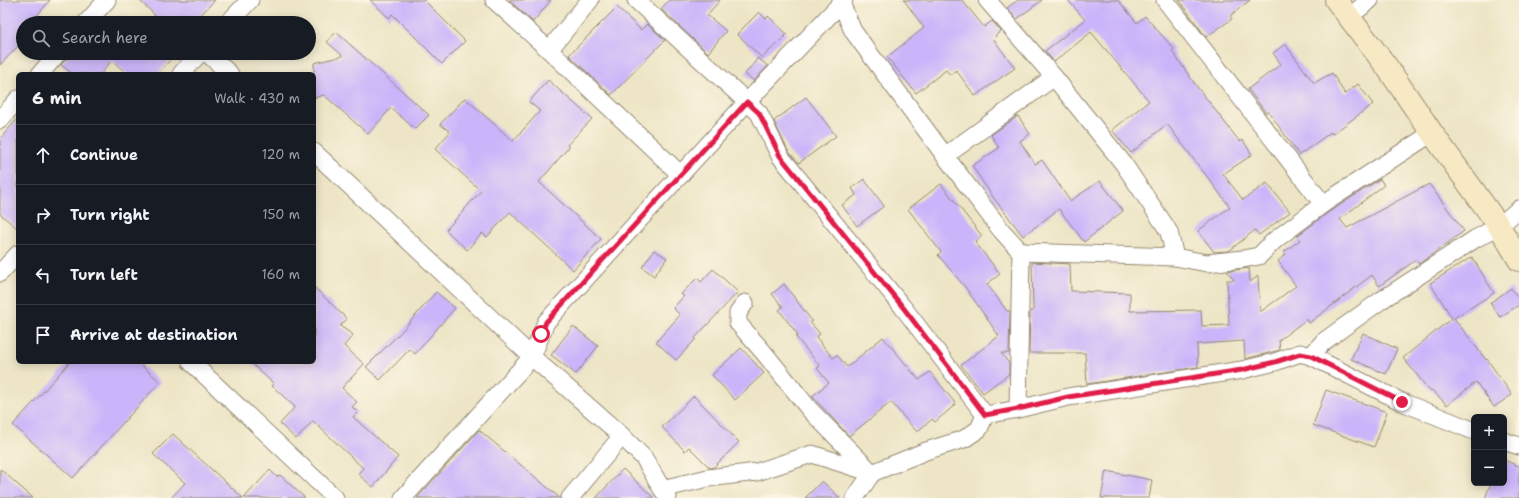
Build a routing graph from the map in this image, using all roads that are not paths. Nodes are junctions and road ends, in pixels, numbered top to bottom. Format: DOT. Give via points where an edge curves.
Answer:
graph roads {
  1 [pos="107,0"];
  2 [pos="250,0"];
  3 [pos="494,0"];
  4 [pos="590,0"];
  5 [pos="636,0"];
  6 [pos="987,0"];
  7 [pos="1165,0"];
  8 [pos="1370,0"];
  9 [pos="842,1"];
  10 [pos="1343,8"];
  11 [pos="92,16"];
  12 [pos="235,16"];
  13 [pos="549,50"];
  14 [pos="52,60"];
  15 [pos="194,60"];
  16 [pos="215,60"];
  17 [pos="42,72"];
  18 [pos="183,72"];
  19 [pos="228,72"];
  20 [pos="1054,77"];
  21 [pos="16,101"];
  22 [pos="747,102"];
  23 [pos="0,120"];
  24 [pos="1432,133"];
  25 [pos="316,154"];
  26 [pos="945,156"];
  27 [pos="681,175"];
  28 [pos="1324,204"];
  29 [pos="1519,209"];
  30 [pos="1499,226"];
  31 [pos="1021,252"];
  32 [pos="16,256"];
  33 [pos="1175,257"];
  34 [pos="1519,260"];
  35 [pos="0,273"];
  36 [pos="745,303"];
  37 [pos="1311,356"];
  38 [pos="532,358"];
  39 [pos="193,364"];
  40 [pos="1018,409"];
  41 [pos="985,415"];
  42 [pos="1471,430"];
  43 [pos="622,436"];
  44 [pos="1507,442"];
  45 [pos="1519,446"];
  46 [pos="872,473"];
  47 [pos="665,494"];
  48 [pos="335,498"];
  49 [pos="403,498"];
  50 [pos="570,498"];
  51 [pos="855,498"];
  1 -- 11 [label="street"];
  2 -- 12 [label="street"];
  3 -- 13 [label="street"];
  4 -- 13 [label="street"];
  5 -- 22 [label="street"];
  6 -- 20 [label="street"];
  7 -- 28 [label="street"];
  8 -- 10 [label="street"];
  9 -- 22 [label="street"];
  9 -- 26 [label="street" via="853,31"];
  10 -- 24 [label="street"];
  13 -- 27 [label="street"];
  14 -- 17 [label="street"];
  15 -- 18 [label="street"];
  16 -- 19 [label="street"];
  20 -- 26 [label="street"];
  20 -- 33 [label="street" via="1127,169 1169,232"];
  21 -- 23 [label="street"];
  22 -- 27 [label="street"];
  22 -- 41 [label="street" via="759,113 780,156 902,306"];
  24 -- 28 [label="street"];
  24 -- 30 [label="street"];
  25 -- 38 [label="street"];
  26 -- 31 [label="street" via="1001,230"];
  27 -- 38 [label="street" via="546,322"];
  28 -- 33 [label="street" via="1275,240 1259,256 1207,264"];
  29 -- 30 [label="street"];
  30 -- 34 [label="street"];
  30 -- 37 [label="street" via="1380,301 1323,342"];
  31 -- 33 [label="street"];
  31 -- 40 [label="street"];
  32 -- 35 [label="street"];
  36 -- 46 [label="street" via="738,313 738,323 810,410"];
  37 -- 40 [label="street" via="1300,354 1242,370 1068,397"];
  37 -- 42 [label="street" via="1402,402"];
  38 -- 43 [label="street"];
  38 -- 49 [label="street"];
  39 -- 48 [label="street"];
  40 -- 41 [label="street"];
  41 -- 46 [label="street" via="979,429 964,439"];
  43 -- 47 [label="street" via="644,458"];
  43 -- 50 [label="street"];
  44 -- 45 [label="street"];
  46 -- 47 [label="street" via="812,454 758,472 708,478"];
  46 -- 51 [label="street"];
}
